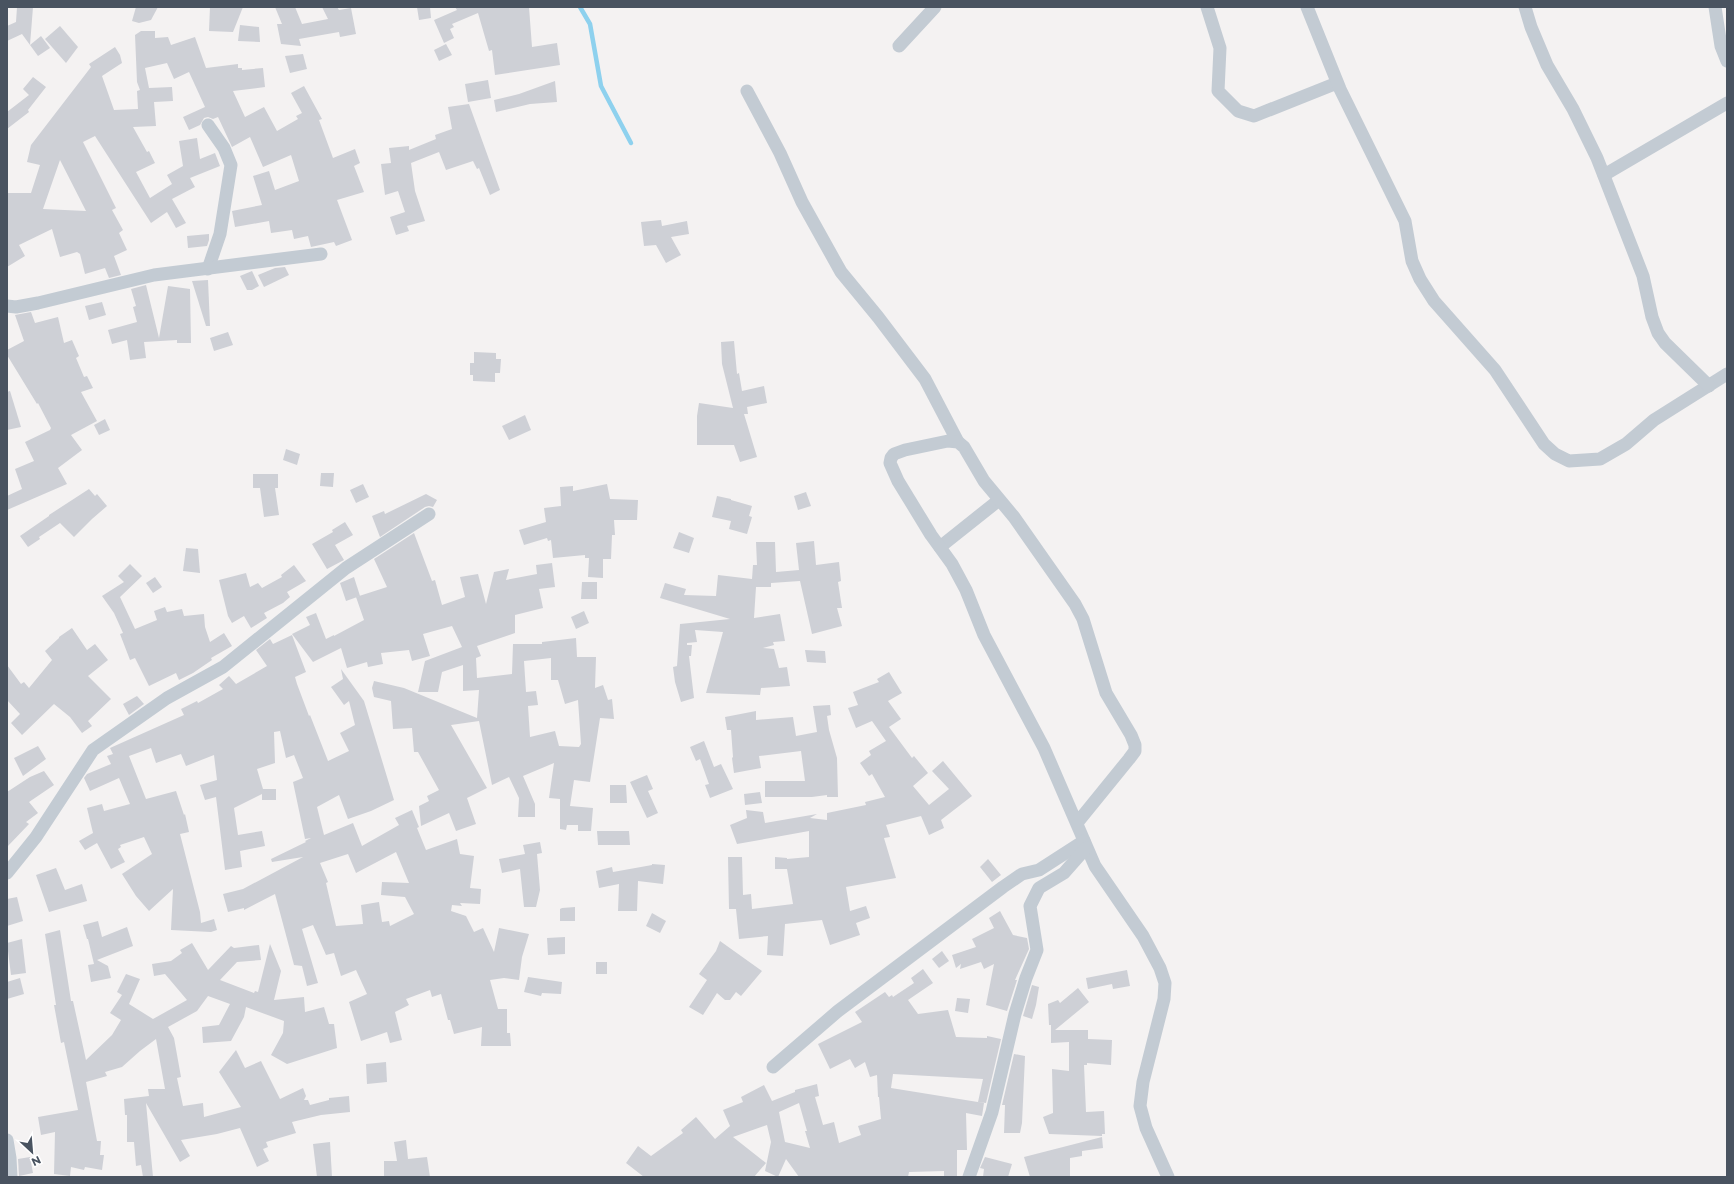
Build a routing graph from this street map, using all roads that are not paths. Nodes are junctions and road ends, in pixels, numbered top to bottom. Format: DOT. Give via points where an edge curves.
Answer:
graph roads {
  1 [pos="935,7"];
  2 [pos="1206,7"];
  3 [pos="1307,7"];
  4 [pos="1525,7"];
  5 [pos="1715,7"];
  6 [pos="899,46"];
  7 [pos="1727,62"];
  8 [pos="1337,83"];
  9 [pos="747,90"];
  10 [pos="1727,103"];
  11 [pos="208,124"];
  12 [pos="1604,175"];
  13 [pos="321,254"];
  14 [pos="208,269"];
  15 [pos="7,306"];
  16 [pos="1727,374"];
  17 [pos="1709,386"];
  18 [pos="958,442"];
  19 [pos="999,500"];
  20 [pos="429,514"];
  21 [pos="940,547"];
  22 [pos="1077,823"];
  23 [pos="1085,844"];
  24 [pos="7,873"];
  25 [pos="772,1067"];
  26 [pos="7,1140"];
  27 [pos="11,1177"];
  28 [pos="969,1177"];
  29 [pos="1168,1177"];
  1 -- 6 [label="street"];
  2 -- 8 [label="street" via="1220,48 1218,91 1238,111 1254,116"];
  3 -- 8 [label="street"];
  4 -- 12 [label="street" via="1547,65 1573,109"];
  5 -- 7 [label="street" via="1721,46"];
  8 -- 17 [label="street" via="1405,221 1412,261 1420,279 1434,301 1496,370 1544,444 1555,454 1568,461 1600,459 1626,444 1654,420"];
  9 -- 18 [label="street" via="802,202 841,272 925,379"];
  10 -- 12 [label="street"];
  11 -- 14 [label="street" via="224,148 231,165 220,234"];
  12 -- 17 [label="street" via="1643,276 1658,333"];
  13 -- 14 [label="street"];
  14 -- 15 [label="street" via="154,275 38,303"];
  16 -- 17 [label="street"];
  18 -- 19 [label="street" via="964,447 984,481"];
  18 -- 21 [label="street" via="948,441 905,450 890,458 898,481"];
  19 -- 21 [label="street"];
  19 -- 22 [label="street" via="1014,517 1075,604 1083,619 1106,693 1135,745 1129,759"];
  20 -- 24 [label="street" via="346,568 223,667 167,698 93,750 36,837"];
  21 -- 22 [label="street" via="966,590 984,635 1044,748"];
  22 -- 23 [label="street"];
  23 -- 25 [label="street" via="1039,870 1022,874 1003,887 838,1011"];
  23 -- 28 [label="street" via="1064,873 1039,888 1030,906 1037,950 1015,1014 992,1112"];
  23 -- 29 [label="street" via="1095,866 1143,936 1165,983 1164,998 1143,1082 1140,1106 1146,1128"];
  26 -- 27 [label="street"];
}
